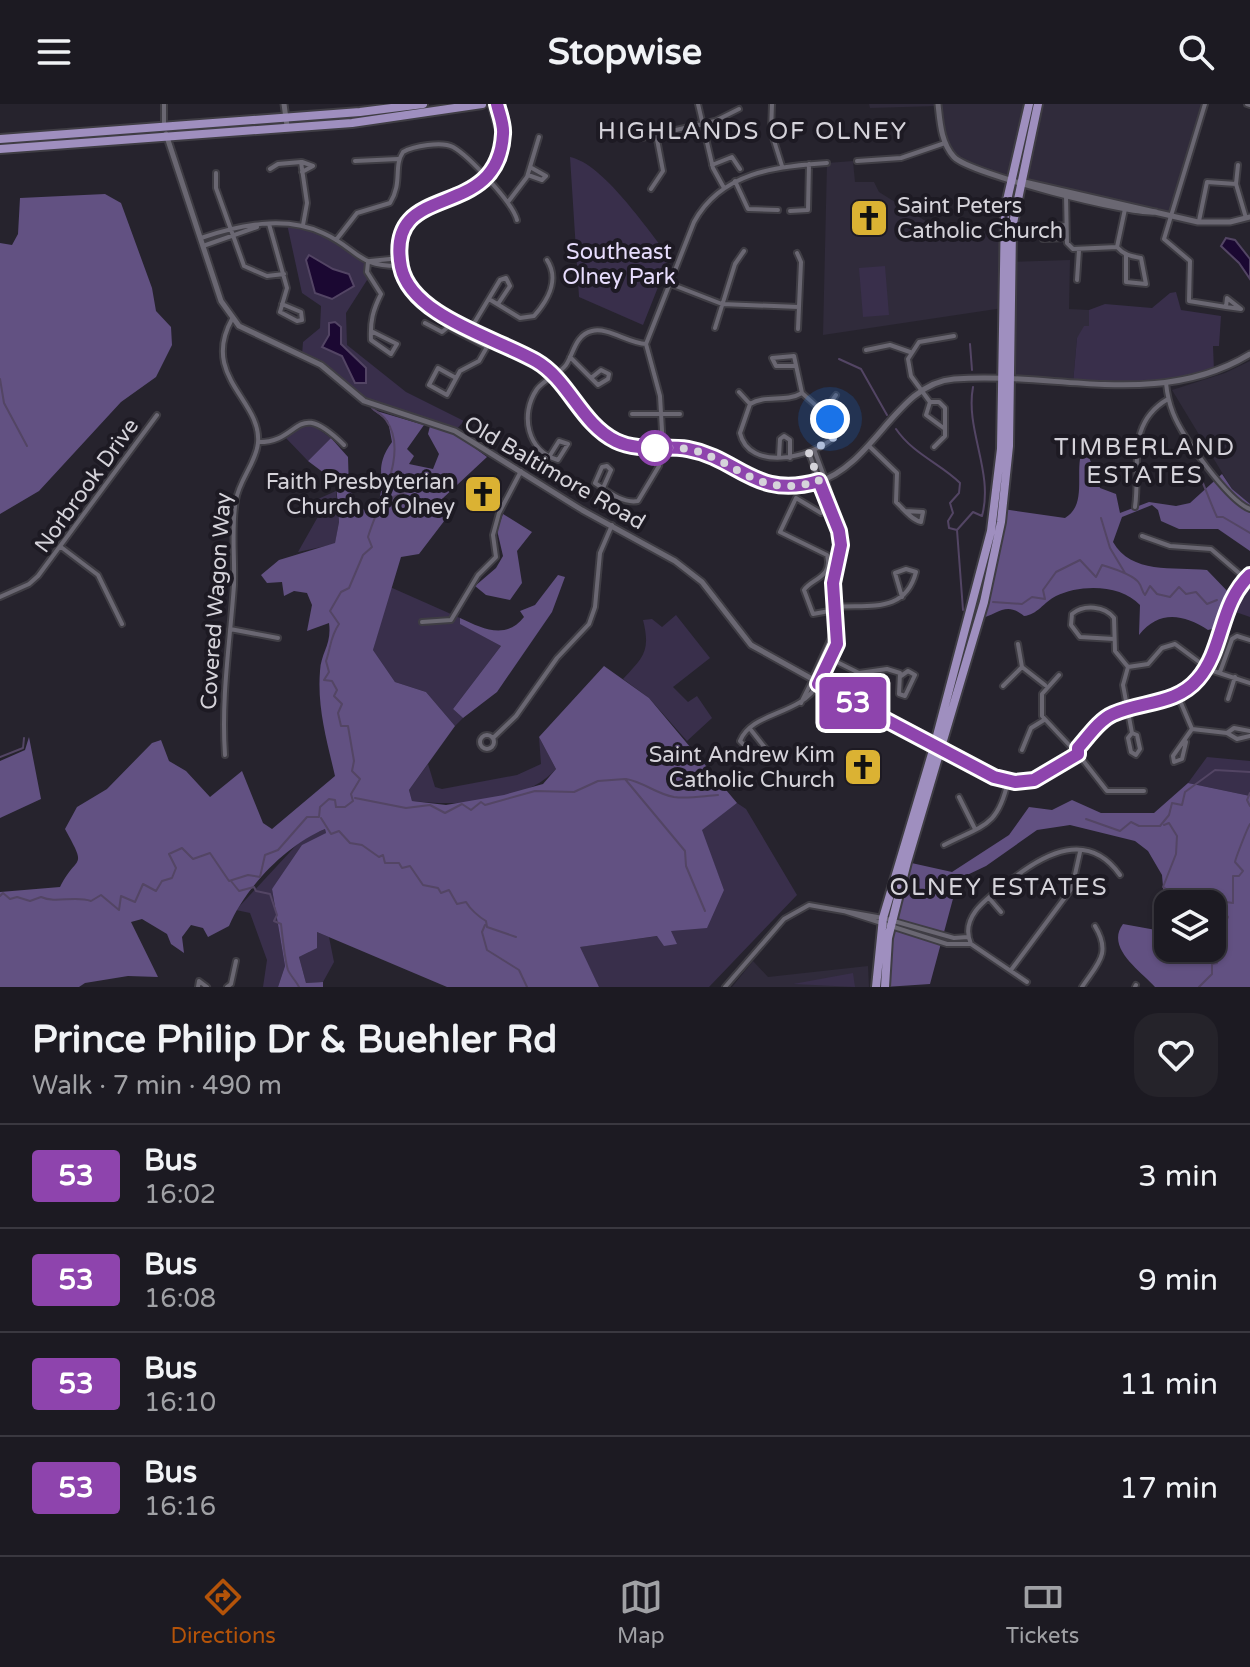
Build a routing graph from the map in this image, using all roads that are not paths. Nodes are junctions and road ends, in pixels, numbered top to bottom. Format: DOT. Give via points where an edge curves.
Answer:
graph roads {
  1 [pos="164,104"];
  2 [pos="284,104"];
  3 [pos="423,104"];
  4 [pos="482,104"];
  5 [pos="494,104"];
  6 [pos="698,104"];
  7 [pos="772,104"];
  8 [pos="938,104"];
  9 [pos="1029,104"];
  10 [pos="1038,104"];
  11 [pos="1205,104"];
  12 [pos="358,108"];
  13 [pos="739,109"];
  14 [pos="286,122"];
  15 [pos="702,124"];
  16 [pos="164,125"];
  17 [pos="656,134"];
  18 [pos="539,137"];
  19 [pos="167,138"];
  20 [pos="0,139"];
  21 [pos="637,139"];
  22 [pos="945,143"];
  23 [pos="0,149"];
  24 [pos="398,159"];
  25 [pos="355,161"];
  26 [pos="857,161"];
  27 [pos="301,162"];
  28 [pos="827,163"];
  29 [pos="809,164"];
  30 [pos="712,165"];
  31 [pos="1238,165"];
  32 [pos="782,166"];
  33 [pos="530,167"];
  34 [pos="270,169"];
  35 [pos="740,169"];
  36 [pos="302,172"];
  37 [pos="216,173"];
  38 [pos="528,175"];
  39 [pos="486,180"];
  40 [pos="735,181"];
  41 [pos="1014,181"];
  42 [pos="1236,184"];
  43 [pos="724,188"];
  44 [pos="651,189"];
  45 [pos="1066,194"];
  46 [pos="508,203"];
  47 [pos="1126,205"];
  48 [pos="778,210"];
  49 [pos="790,211"];
  50 [pos="1173,216"];
  51 [pos="1248,217"];
  52 [pos="517,220"];
  53 [pos="1198,222"];
  54 [pos="269,224"];
  55 [pos="262,225"];
  56 [pos="303,225"];
  57 [pos="1066,225"];
  58 [pos="230,228"];
  59 [pos="232,236"];
  60 [pos="1067,238"];
  61 [pos="336,240"];
  62 [pos="202,242"];
  63 [pos="1117,247"];
  64 [pos="1079,250"];
  65 [pos="744,251"];
  66 [pos="797,253"];
  67 [pos="1126,255"];
  68 [pos="547,260"];
  69 [pos="368,262"];
  70 [pos="401,262"];
  71 [pos="284,274"];
  72 [pos="1077,280"];
  73 [pos="668,283"];
  74 [pos="489,299"];
  75 [pos="282,304"];
  76 [pos="498,304"];
  77 [pos="722,304"];
  78 [pos="799,307"];
  79 [pos="1226,307"];
  80 [pos="232,319"];
  81 [pos="425,323"];
  82 [pos="470,328"];
  83 [pos="715,328"];
  84 [pos="798,329"];
  85 [pos="371,331"];
  86 [pos="466,336"];
  87 [pos="954,336"];
  88 [pos="646,344"];
  89 [pos="866,350"];
  90 [pos="910,352"];
  91 [pos="1250,354"];
  92 [pos="570,357"];
  93 [pos="795,366"];
  94 [pos="554,375"];
  95 [pos="456,378"];
  96 [pos="591,378"];
  97 [pos="1006,378"];
  98 [pos="1166,383"];
  99 [pos="921,391"];
  100 [pos="739,392"];
  101 [pos="802,393"];
  102 [pos="836,395"];
  103 [pos="1168,399"];
  104 [pos="930,402"];
  105 [pos="750,404"];
  106 [pos="823,413"];
  107 [pos="632,414"];
  108 [pos="662,414"];
  109 [pos="680,414"];
  110 [pos="157,415"];
  111 [pos="945,429"];
  112 [pos="258,442"];
  113 [pos="344,445"];
  114 [pos="869,446"];
  115 [pos="934,447"];
  116 [pos="663,448"];
  117 [pos="812,452"];
  118 [pos="549,457"];
  119 [pos="779,457"];
  120 [pos="790,458"];
  121 [pos="521,471"];
  122 [pos="822,480"];
  123 [pos="603,488"];
  124 [pos="1135,507"];
  125 [pos="1250,509"];
  126 [pos="905,511"];
  127 [pos="821,513"];
  128 [pos="612,525"];
  129 [pos="1142,536"];
  130 [pos="61,547"];
  131 [pos="829,561"];
  132 [pos="838,563"];
  133 [pos="1248,577"];
  134 [pos="0,597"];
  135 [pos="902,597"];
  136 [pos="835,608"];
  137 [pos="838,619"];
  138 [pos="422,622"];
  139 [pos="122,624"];
  140 [pos="230,629"];
  141 [pos="278,638"];
  142 [pos="1114,639"];
  143 [pos="1250,640"];
  144 [pos="1018,644"];
  145 [pos="825,656"];
  146 [pos="832,659"];
  147 [pos="1022,667"];
  148 [pos="1128,667"];
  149 [pos="1206,667"];
  150 [pos="1220,672"];
  151 [pos="1059,675"];
  152 [pos="901,676"];
  153 [pos="1235,677"];
  154 [pos="815,682"];
  155 [pos="1250,683"];
  156 [pos="1003,686"];
  157 [pos="1046,686"];
  158 [pos="1178,696"];
  159 [pos="1228,699"];
  160 [pos="1127,708"];
  161 [pos="1044,720"];
  162 [pos="1192,729"];
  163 [pos="751,730"];
  164 [pos="1132,733"];
  165 [pos="1227,733"];
  166 [pos="1250,734"];
  167 [pos="493,738"];
  168 [pos="1186,742"];
  169 [pos="937,749"];
  170 [pos="1022,750"];
  171 [pos="1075,751"];
  172 [pos="225,755"];
  173 [pos="1008,781"];
  174 [pos="1144,791"];
  175 [pos="959,797"];
  176 [pos="975,829"];
  177 [pos="944,845"];
  178 [pos="1080,852"];
  179 [pos="1120,875"];
  180 [pos="989,898"];
  181 [pos="1001,912"];
  182 [pos="887,923"];
  183 [pos="1095,926"];
  184 [pos="949,937"];
  185 [pos="968,937"];
  186 [pos="947,944"];
  187 [pos="971,944"];
  188 [pos="236,961"];
  189 [pos="1011,970"];
  190 [pos="1027,982"];
  191 [pos="198,987"];
  192 [pos="207,987"];
  193 [pos="227,987"];
  194 [pos="725,987"];
  195 [pos="876,987"];
  196 [pos="885,987"];
  197 [pos="1082,987"];
  1 -- 16 [label="street"];
  2 -- 14 [label="street"];
  3 -- 12 [label="main road"];
  4 -- 14 [label="main road" via="352,123"];
  5 -- 39 [label="street" via="504,134 498,163"];
  6 -- 15 [label="street"];
  7 -- 32 [label="street" via="771,131"];
  8 -- 22 [label="street"];
  9 -- 41 [label="main road"];
  10 -- 41 [label="main road"];
  11 -- 50 [label="street"];
  12 -- 14 [label="main road"];
  13 -- 15 [label="street"];
  14 -- 16 [label="main road"];
  14 -- 19 [label="main road"];
  15 -- 17 [label="street"];
  15 -- 30 [label="street"];
  16 -- 19 [label="street"];
  16 -- 20 [label="main road"];
  17 -- 21 [label="street"];
  17 -- 44 [label="street" via="663,171"];
  18 -- 33 [label="street"];
  19 -- 23 [label="main road"];
  19 -- 62 [label="street"];
  22 -- 26 [label="street" via="901,158"];
  22 -- 41 [label="street" via="960,162"];
  24 -- 25 [label="street"];
  24 -- 39 [label="street" via="409,149 448,145"];
  24 -- 61 [label="street" via="399,186 390,203 357,213"];
  27 -- 34 [label="street"];
  27 -- 36 [label="street"];
  27 -- 36 [label="street" via="313,166"];
  28 -- 29 [label="street"];
  29 -- 32 [label="street"];
  29 -- 49 [label="street" via="808,210"];
  30 -- 35 [label="street" via="732,157"];
  30 -- 43 [label="street"];
  31 -- 42 [label="street"];
  32 -- 40 [label="street"];
  33 -- 38 [label="street"];
  33 -- 38 [label="street" via="546,176 542,180"];
  36 -- 56 [label="street" via="307,203"];
  37 -- 58 [label="street"];
  38 -- 46 [label="street"];
  39 -- 46 [label="street"];
  39 -- 70 [label="street" via="417,213 402,238"];
  40 -- 43 [label="street"];
  40 -- 48 [label="street" via="748,209"];
  41 -- 45 [label="street"];
  41 -- 47 [label="street"];
  41 -- 97 [label="main road" via="1002,244"];
  42 -- 51 [label="street"];
  42 -- 53 [label="street" via="1207,182"];
  43 -- 73 [label="street" via="698,216"];
  45 -- 47 [label="street"];
  45 -- 57 [label="street"];
  46 -- 52 [label="street"];
  47 -- 50 [label="street"];
  47 -- 63 [label="street"];
  50 -- 53 [label="street"];
  50 -- 79 [label="street" via="1164,239 1190,261 1189,301"];
  51 -- 53 [label="street"];
  54 -- 55 [label="street"];
  54 -- 56 [label="street"];
  54 -- 71 [label="street"];
  55 -- 58 [label="street"];
  55 -- 59 [label="street"];
  56 -- 61 [label="street"];
  57 -- 60 [label="street"];
  57 -- 60 [label="street" via="1043,227 1043,239"];
  58 -- 59 [label="street"];
  58 -- 62 [label="street"];
  59 -- 62 [label="street"];
  59 -- 71 [label="street" via="246,269 267,276"];
  60 -- 64 [label="street" via="1070,248"];
  61 -- 69 [label="street"];
  62 -- 80 [label="street"];
  63 -- 64 [label="street"];
  63 -- 67 [label="street"];
  64 -- 72 [label="street"];
  65 -- 77 [label="street"];
  66 -- 78 [label="street"];
  67 -- 67 [label="street" via="1141,258 1146,284 1126,282"];
  68 -- 76 [label="street" via="552,290 534,316 520,318"];
  69 -- 70 [label="street" via="378,267"];
  69 -- 85 [label="street" via="367,272 381,294 371,312"];
  70 -- 82 [label="street" via="406,282 421,302"];
  71 -- 75 [label="street"];
  73 -- 77 [label="street"];
  73 -- 88 [label="street"];
  74 -- 76 [label="street"];
  74 -- 76 [label="street" via="501,279 508,278 510,286"];
  74 -- 82 [label="street"];
  75 -- 75 [label="street" via="281,314 302,320 301,312"];
  77 -- 78 [label="street"];
  77 -- 83 [label="street"];
  78 -- 84 [label="street"];
  80 -- 112 [label="street" via="225,335 226,371 250,414"];
  80 -- 121 [label="street, Old Baltimore Road" via="321,365 364,401 455,431"];
  81 -- 86 [label="street"];
  82 -- 86 [label="street"];
  82 -- 94 [label="street"];
  85 -- 85 [label="street" via="371,340 391,354 397,344"];
  86 -- 95 [label="street" via="487,347 479,361"];
  87 -- 90 [label="street" via="922,340"];
  88 -- 92 [label="street" via="593,331 581,337"];
  88 -- 108 [label="street"];
  89 -- 90 [label="street" via="890,345"];
  90 -- 99 [label="street" via="909,370"];
  91 -- 98 [label="street" via="1208,373"];
  92 -- 94 [label="street"];
  92 -- 96 [label="street"];
  93 -- 93 [label="street" via="776,366 772,358 792,355"];
  93 -- 101 [label="street"];
  94 -- 116 [label="street" via="608,437 629,446"];
  94 -- 118 [label="street" via="535,393 529,427 533,445"];
  95 -- 95 [label="street" via="438,368 429,385 447,395"];
  97 -- 98 [label="street" via="1130,387"];
  97 -- 99 [label="street" via="942,381"];
  97 -- 169 [label="main road" via="991,531"];
  98 -- 103 [label="street"];
  99 -- 104 [label="street"];
  99 -- 114 [label="street"];
  100 -- 105 [label="street"];
  101 -- 105 [label="street"];
  101 -- 106 [label="street"];
  102 -- 106 [label="street"];
  103 -- 124 [label="street" via="1139,429"];
  103 -- 125 [label="street" via="1183,431 1227,491"];
  104 -- 111 [label="street" via="926,415"];
  104 -- 111 [label="street" via="944,406"];
  105 -- 119 [label="street" via="740,428 742,442 751,450"];
  106 -- 117 [label="street" via="833,422 834,434"];
  107 -- 108 [label="street"];
  108 -- 109 [label="street"];
  108 -- 116 [label="street"];
  110 -- 130 [label="street, Norbrook Drive"];
  111 -- 115 [label="street"];
  112 -- 113 [label="street" via="274,440 303,422 323,426"];
  112 -- 140 [label="street, Covered Wagon Way" via="236,499"];
  114 -- 122 [label="street"];
  114 -- 126 [label="street" via="897,473 896,502"];
  116 -- 122 [label="street" via="701,453 765,483 795,486"];
  116 -- 123 [label="street" via="659,466 638,501"];
  117 -- 120 [label="street"];
  117 -- 122 [label="street"];
  118 -- 118 [label="street" via="559,441 567,442 561,459"];
  119 -- 120 [label="street"];
  119 -- 120 [label="street" via="784,436 790,440"];
  121 -- 128 [label="street, Old Baltimore Road"];
  121 -- 138 [label="street" via="499,513 493,535 496,557 478,575 451,620"];
  122 -- 132 [label="street" via="839,531"];
  123 -- 123 [label="street" via="611,470 607,466 594,481"];
  127 -- 131 [label="street" via="796,498 780,532 825,553"];
  128 -- 154 [label="street, Old Baltimore Road" via="693,574 751,645"];
  128 -- 167 [label="street" via="600,553 589,624"];
  129 -- 133 [label="street" via="1170,546 1211,549"];
  130 -- 134 [label="street, Norbrook Drive" via="29,584"];
  130 -- 139 [label="street" via="98,575"];
  131 -- 132 [label="street"];
  131 -- 136 [label="street" via="821,579 804,590 813,614"];
  132 -- 136 [label="street"];
  133 -- 149 [label="street" via="1232,596"];
  135 -- 135 [label="street" via="910,588 916,572 895,573"];
  135 -- 136 [label="street" via="881,607"];
  136 -- 137 [label="street"];
  137 -- 145 [label="street"];
  137 -- 146 [label="street"];
  140 -- 141 [label="street"];
  140 -- 172 [label="street, Covered Wagon Way" via="223,692"];
  142 -- 142 [label="street" via="1115,622 1109,612 1081,608 1072,614 1071,625 1080,637"];
  142 -- 148 [label="street" via="1116,655"];
  143 -- 150 [label="street" via="1232,639"];
  144 -- 147 [label="street"];
  145 -- 146 [label="street"];
  145 -- 154 [label="street"];
  146 -- 152 [label="street" via="859,673 887,669"];
  146 -- 154 [label="street"];
  147 -- 156 [label="street"];
  147 -- 157 [label="street"];
  148 -- 149 [label="street" via="1148,664 1170,644 1186,649"];
  148 -- 160 [label="street" via="1123,685"];
  149 -- 150 [label="street"];
  149 -- 158 [label="street"];
  150 -- 153 [label="street"];
  151 -- 157 [label="street"];
  152 -- 152 [label="street" via="908,671 915,675 905,696 899,694"];
  153 -- 155 [label="street"];
  153 -- 159 [label="street"];
  154 -- 163 [label="street" via="809,699"];
  154 -- 169 [label="street, Old Baltimore Road"];
  157 -- 161 [label="street"];
  158 -- 160 [label="street, Old Baltimore Road"];
  158 -- 162 [label="street"];
  160 -- 164 [label="street"];
  160 -- 171 [label="street, Old Baltimore Road" via="1102,722"];
  161 -- 170 [label="street" via="1031,728"];
  161 -- 171 [label="street"];
  162 -- 165 [label="street"];
  162 -- 168 [label="street"];
  163 -- 163 [label="street" via="740,741 758,759 766,749"];
  164 -- 164 [label="street" via="1128,738 1136,755 1140,749"];
  165 -- 166 [label="street" via="1237,739"];
  165 -- 166 [label="street" via="1234,728"];
  168 -- 168 [label="street" via="1180,744 1174,762 1182,759"];
  169 -- 173 [label="street, Old Baltimore Road"];
  169 -- 182 [label="main road"];
  171 -- 173 [label="street, Old Baltimore Road" via="1043,777"];
  171 -- 174 [label="street" via="1107,791"];
  173 -- 176 [label="street" via="999,813"];
  175 -- 176 [label="street"];
  176 -- 177 [label="street"];
  178 -- 179 [label="street" via="1100,855"];
  178 -- 180 [label="street" via="1044,855"];
  178 -- 189 [label="street" via="1072,888"];
  180 -- 181 [label="street"];
  180 -- 185 [label="street" via="971,919"];
  182 -- 184 [label="street"];
  182 -- 186 [label="street"];
  182 -- 194 [label="street" via="816,905 793,911"];
  182 -- 195 [label="main road"];
  182 -- 196 [label="main road"];
  183 -- 197 [label="street" via="1104,955"];
  184 -- 185 [label="street"];
  184 -- 186 [label="street"];
  185 -- 187 [label="street"];
  186 -- 187 [label="street"];
  187 -- 189 [label="street"];
  188 -- 193 [label="street"];
  189 -- 190 [label="street"];
  191 -- 192 [label="street" via="199,981"];
}
